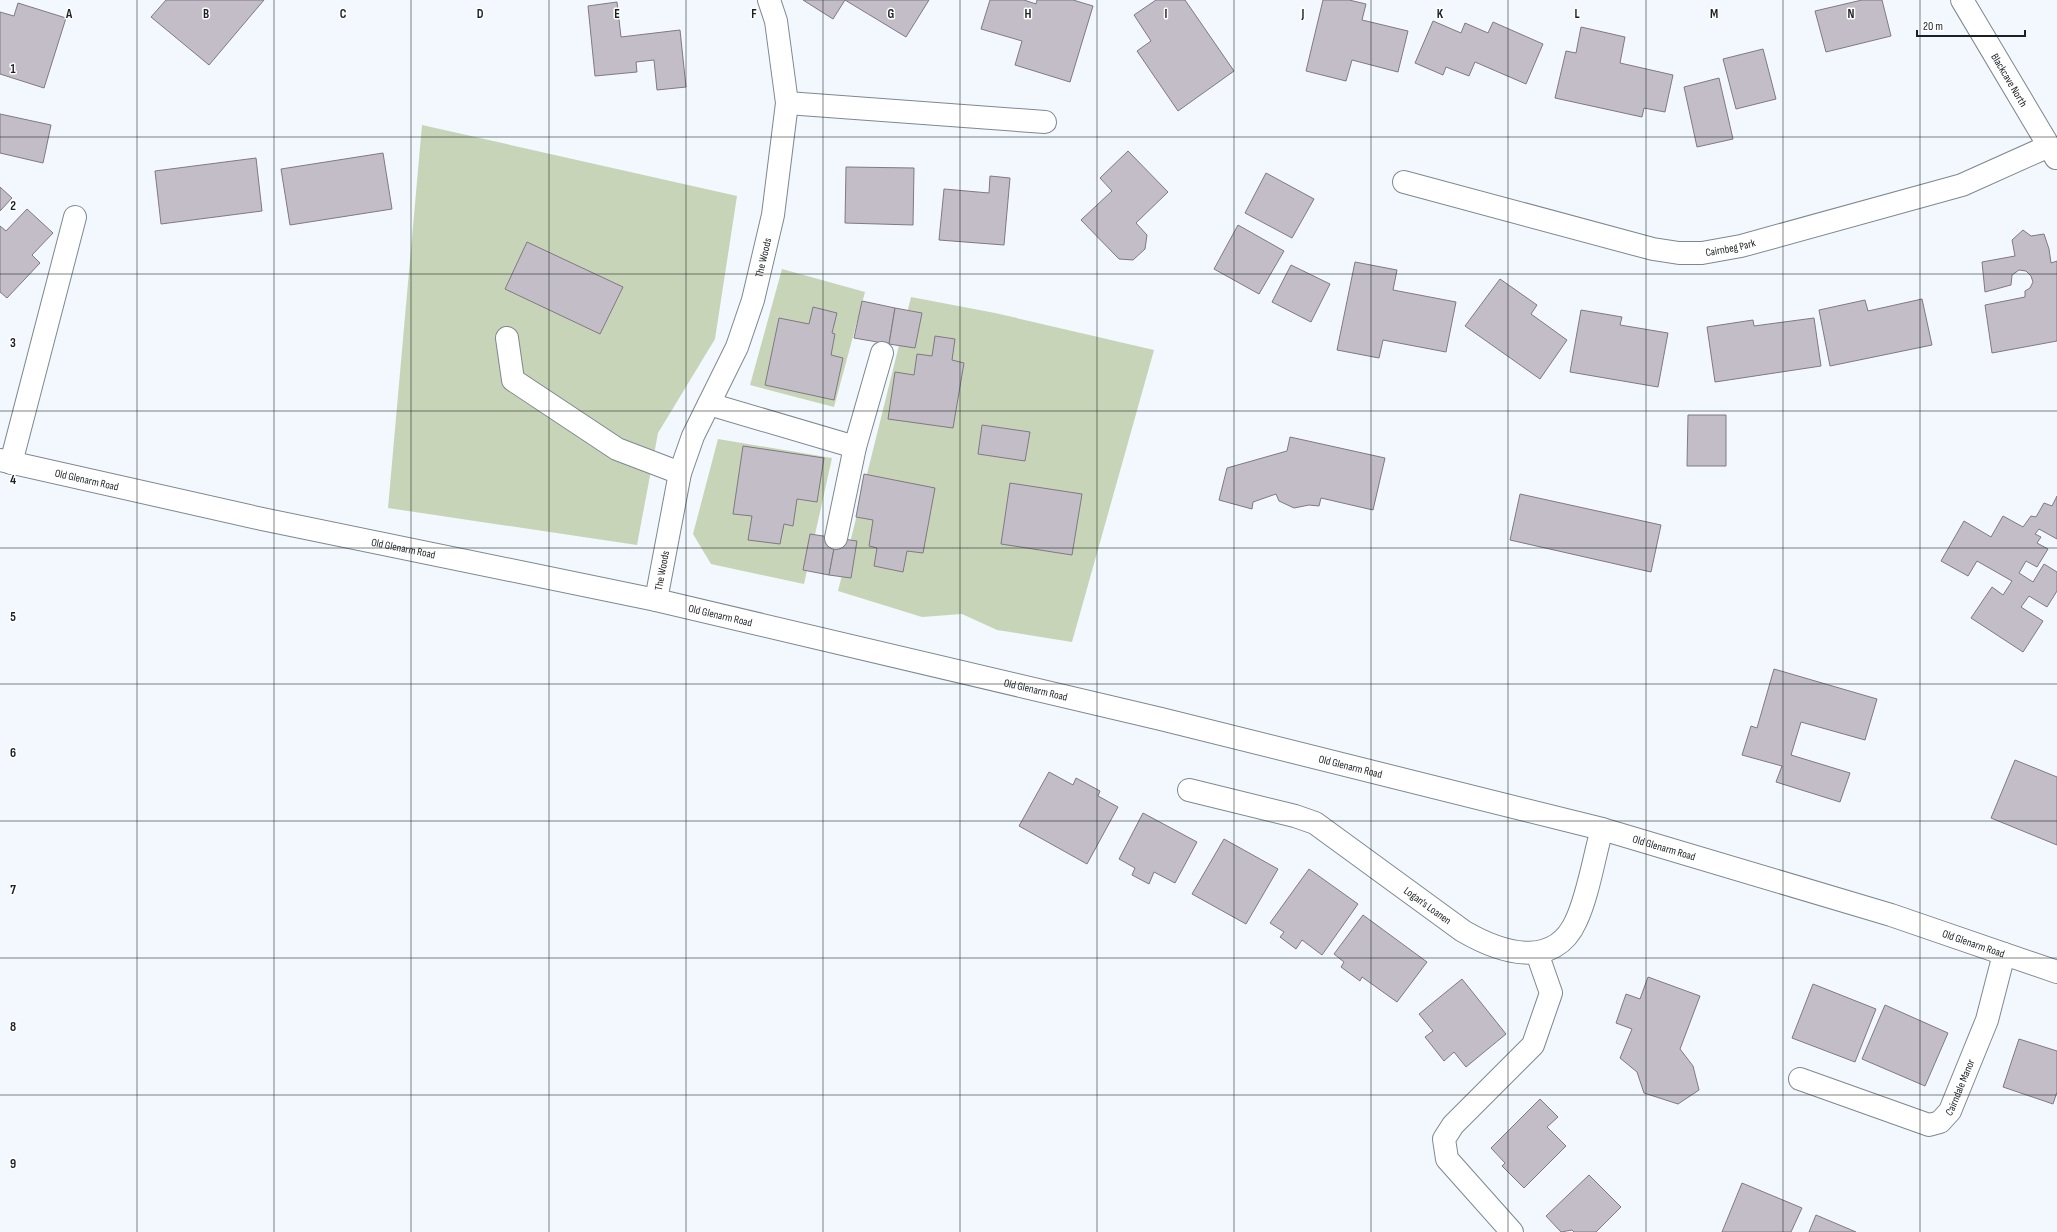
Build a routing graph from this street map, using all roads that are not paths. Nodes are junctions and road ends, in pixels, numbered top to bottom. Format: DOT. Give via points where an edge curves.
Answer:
graph roads {
  1 [pos="770,0"];
  2 [pos="1962,0"];
  3 [pos="787,103"];
  4 [pos="1045,122"];
  5 [pos="2053,152"];
  6 [pos="1404,182"];
  7 [pos="75,217"];
  8 [pos="507,338"];
  9 [pos="882,353"];
  10 [pos="709,404"];
  11 [pos="855,447"];
  12 [pos="6,462"];
  13 [pos="680,473"];
  14 [pos="836,538"];
  15 [pos="656,600"];
  16 [pos="1189,790"];
  17 [pos="1602,829"];
  18 [pos="1537,953"];
  19 [pos="2004,954"];
  20 [pos="2057,972"];
  21 [pos="1800,1079"];
  22 [pos="1512,1232"];
  1 -- 3 [label="street, The Woods" via="776,21"];
  2 -- 5 [label="street, Blackcave North"];
  3 -- 4 [label="street"];
  3 -- 10 [label="street, The Woods" via="773,215 753,300 737,348"];
  5 -- 6 [label="street, Cairnbeg Park" via="1962,185 1741,246 1702,253 1679,253 1653,248"];
  7 -- 12 [label="street"];
  8 -- 13 [label="street" via="513,380 617,449"];
  9 -- 11 [label="street"];
  10 -- 11 [label="street"];
  10 -- 13 [label="street, The Woods" via="693,436"];
  11 -- 14 [label="street"];
  12 -- 15 [label="street, Old Glenarm Road" via="276,522"];
  13 -- 15 [label="street, The Woods"];
  15 -- 17 [label="street, Old Glenarm Road" via="1161,719"];
  16 -- 18 [label="street, Logan's Loanen" via="1315,823 1463,931 1485,944 1524,954"];
  17 -- 18 [label="street, Logan's Loanen" via="1576,921 1558,944"];
  17 -- 19 [label="street, Old Glenarm Road" via="1891,915"];
  18 -- 22 [label="street" via="1551,992 1533,1045 1453,1125 1444,1139 1447,1159"];
  19 -- 20 [label="street, Old Glenarm Road"];
  19 -- 21 [label="street, Cairndale Manor" via="1986,1020 1950,1111 1940,1122 1929,1125"];
}
